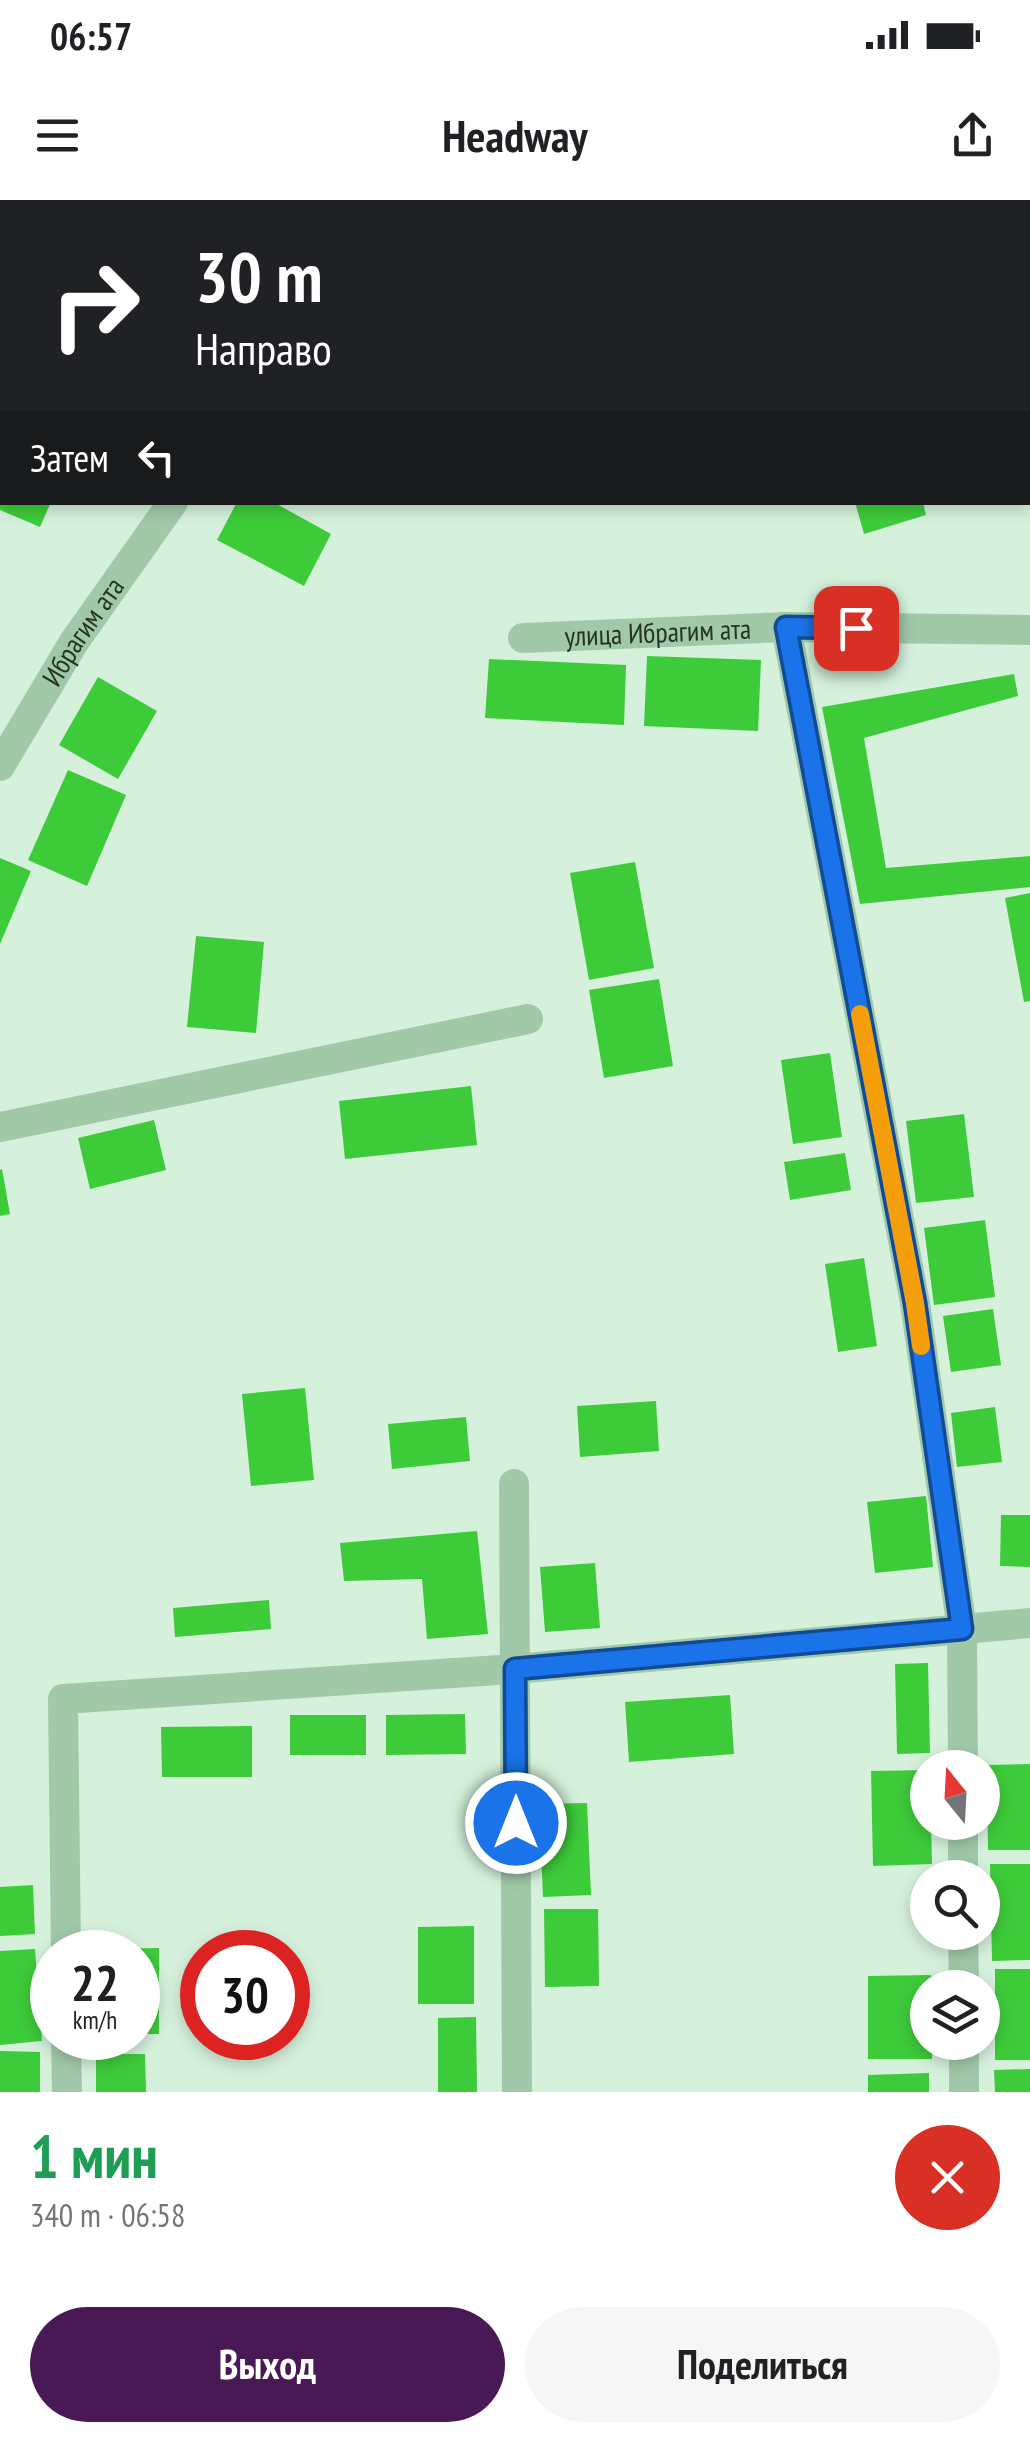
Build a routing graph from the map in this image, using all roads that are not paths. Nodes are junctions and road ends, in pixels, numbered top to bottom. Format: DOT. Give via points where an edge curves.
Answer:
graph roads {
  1 [pos="171,505"];
  2 [pos="786,627"];
  3 [pos="1030,630"];
  4 [pos="523,638"];
  5 [pos="0,766"];
  6 [pos="528,1019"];
  7 [pos="0,1127"];
  8 [pos="514,1484"];
  9 [pos="1030,1623"];
  10 [pos="962,1629"];
  11 [pos="515,1669"];
  12 [pos="962,1750"];
  13 [pos="66,1930"];
  14 [pos="66,2060"];
  15 [pos="964,2060"];
  16 [pos="67,2092"];
  17 [pos="517,2092"];
  18 [pos="964,2092"];
  1 -- 5 [label="street, Ибрагим ата" via="74,642"];
  2 -- 3 [label="street, улица Ибрагим ата"];
  2 -- 4 [label="street, улица Ибрагим ата"];
  2 -- 10 [label="street" via="915,1303"];
  6 -- 7 [label="street"];
  8 -- 11 [label="street"];
  9 -- 10 [label="street"];
  10 -- 11 [label="street"];
  10 -- 12 [label="street"];
  11 -- 13 [label="street" via="63,1699"];
  11 -- 17 [label="street"];
  14 -- 16 [label="street"];
  15 -- 18 [label="street"];
}
